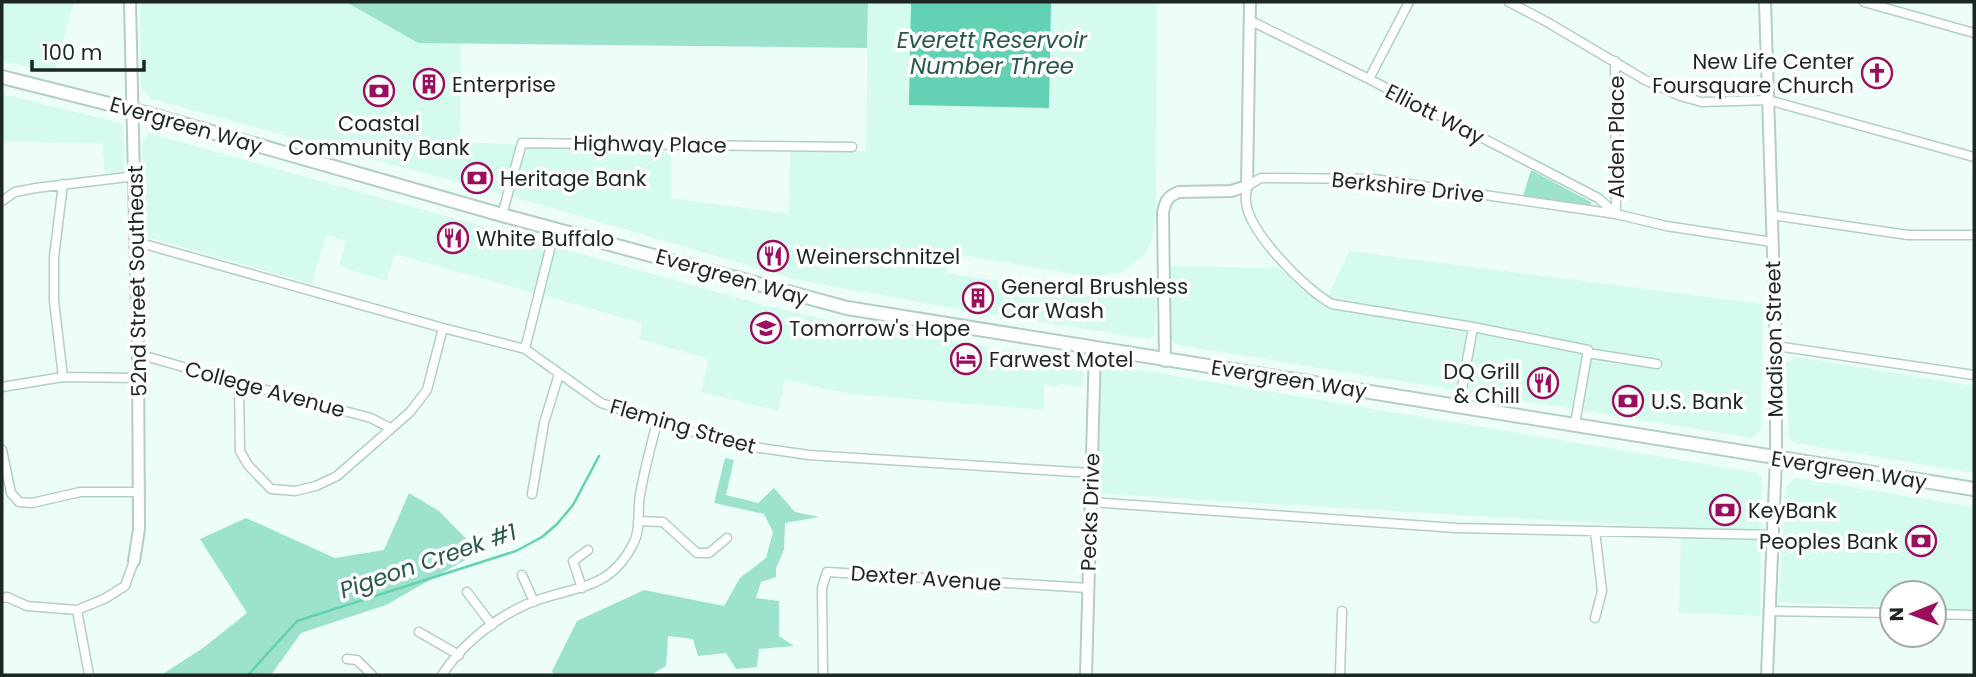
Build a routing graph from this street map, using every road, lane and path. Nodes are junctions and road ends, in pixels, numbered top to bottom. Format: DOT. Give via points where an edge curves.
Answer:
graph roads {
  1 [pos="130,2"];
  2 [pos="1250,2"];
  3 [pos="1409,2"];
  4 [pos="1509,2"];
  5 [pos="1765,2"];
  6 [pos="1864,2"];
  7 [pos="1250,20"];
  8 [pos="1974,33"];
  9 [pos="1615,61"];
  10 [pos="2,77"];
  11 [pos="1369,79"];
  12 [pos="1768,100"];
  13 [pos="134,110"];
  14 [pos="852,147"];
  15 [pos="1974,157"];
  16 [pos="136,176"];
  17 [pos="63,184"];
  18 [pos="1247,186"];
  19 [pos="2,201"];
  20 [pos="1616,214"];
  21 [pos="502,215"];
  22 [pos="1771,215"];
  23 [pos="555,229"];
  24 [pos="1971,235"];
  25 [pos="137,242"];
  26 [pos="1772,242"];
  27 [pos="1473,327"];
  28 [pos="443,328"];
  29 [pos="1776,346"];
  30 [pos="1095,348"];
  31 [pos="525,349"];
  32 [pos="1588,353"];
  33 [pos="138,354"];
  34 [pos="1165,361"];
  35 [pos="1657,364"];
  36 [pos="558,374"];
  37 [pos="1974,375"];
  38 [pos="63,377"];
  39 [pos="138,378"];
  40 [pos="239,383"];
  41 [pos="2,387"];
  42 [pos="1459,405"];
  43 [pos="657,422"];
  44 [pos="1575,424"];
  45 [pos="390,428"];
  46 [pos="2,450"];
  47 [pos="1776,458"];
  48 [pos="1091,473"];
  49 [pos="1974,489"];
  50 [pos="139,492"];
  51 [pos="531,494"];
  52 [pos="1091,502"];
  53 [pos="638,521"];
  54 [pos="1595,531"];
  55 [pos="1773,535"];
  56 [pos="727,538"];
  57 [pos="587,550"];
  58 [pos="134,561"];
  59 [pos="522,575"];
  60 [pos="582,588"];
  61 [pos="1088,588"];
  62 [pos="467,592"];
  63 [pos="2,598"];
  64 [pos="534,602"];
  65 [pos="77,610"];
  66 [pos="1342,611"];
  67 [pos="1769,611"];
  68 [pos="1878,613"];
  69 [pos="1948,614"];
  70 [pos="1974,615"];
  71 [pos="1595,618"];
  72 [pos="492,625"];
  73 [pos="419,632"];
  74 [pos="459,655"];
  75 [pos="347,659"];
  76 [pos="89,675"];
  77 [pos="372,675"];
  78 [pos="442,675"];
  79 [pos="823,675"];
  80 [pos="1086,675"];
  81 [pos="1340,675"];
  82 [pos="1767,675"];
  1 -- 13 [label="street, 52nd Street Southeast"];
  2 -- 7 [label="street"];
  3 -- 11 [label="street"];
  4 -- 9 [label="street"];
  5 -- 12 [label="street, Madison Street"];
  6 -- 8 [label="street"];
  7 -- 11 [label="street, Elliott Way"];
  7 -- 18 [label="street"];
  9 -- 12 [label="street" via="1644,80 1702,102"];
  9 -- 20 [label="street, Alden Place"];
  10 -- 13 [label="main road, Evergreen Way"];
  11 -- 20 [label="street, Elliott Way" via="1598,198"];
  12 -- 15 [label="street"];
  12 -- 22 [label="street, Madison Street"];
  13 -- 16 [label="street, 52nd Street Southeast"];
  13 -- 21 [label="main road, Evergreen Way"];
  14 -- 21 [label="street, Highway Place" via="522,143"];
  16 -- 17 [label="street"];
  16 -- 25 [label="street, 52nd Street Southeast"];
  17 -- 19 [label="street" via="15,192"];
  17 -- 38 [label="street" via="54,301"];
  18 -- 20 [label="street, Berkshire Drive" via="1261,178 1374,179"];
  18 -- 27 [label="street" via="1246,203 1253,223 1318,296 1332,304"];
  18 -- 34 [label="street, Berkshire Drive" via="1231,191 1179,192 1165,201"];
  20 -- 26 [label="street, Berkshire Drive"];
  21 -- 23 [label="main road, Evergreen Way"];
  22 -- 24 [label="street" via="1908,235"];
  22 -- 26 [label="street, Madison Street"];
  23 -- 30 [label="main road, Evergreen Way" via="847,308"];
  23 -- 31 [label="street"];
  25 -- 28 [label="street, Fleming Street"];
  25 -- 33 [label="street, 52nd Street Southeast"];
  26 -- 29 [label="street, Madison Street"];
  27 -- 32 [label="street" via="1588,349"];
  27 -- 42 [label="street"];
  28 -- 31 [label="street, Fleming Street"];
  28 -- 45 [label="street" via="427,390"];
  29 -- 37 [label="street"];
  29 -- 47 [label="street, Madison Street"];
  30 -- 34 [label="main road, Evergreen Way"];
  30 -- 48 [label="street, Pecks Drive"];
  31 -- 36 [label="street, Fleming Street"];
  32 -- 35 [label="street"];
  32 -- 44 [label="street"];
  33 -- 39 [label="street, 52nd Street Southeast"];
  33 -- 40 [label="street, College Avenue"];
  34 -- 42 [label="main road, Evergreen Way"];
  36 -- 43 [label="street, Fleming Street" via="601,403"];
  36 -- 51 [label="street"];
  38 -- 39 [label="street"];
  38 -- 41 [label="street"];
  39 -- 50 [label="street, 52nd Street Southeast"];
  40 -- 45 [label="street, College Avenue" via="371,418"];
  40 -- 45 [label="street" via="240,451 271,489 295,491 337,476"];
  42 -- 44 [label="main road, Evergreen Way"];
  43 -- 48 [label="street, Fleming Street" via="760,449 809,455"];
  43 -- 53 [label="street"];
  44 -- 47 [label="main road, Evergreen Way"];
  46 -- 50 [label="street" via="11,493 19,502 80,492"];
  47 -- 49 [label="main road, Evergreen Way"];
  47 -- 55 [label="street, Madison Street"];
  48 -- 52 [label="street, Pecks Drive"];
  50 -- 58 [label="street, 52nd Street Southeast"];
  52 -- 54 [label="street" via="1456,528"];
  52 -- 61 [label="street, Pecks Drive"];
  53 -- 56 [label="street" via="663,522 697,553 709,553"];
  53 -- 60 [label="street" via="635,540 625,557 610,573"];
  54 -- 55 [label="street"];
  54 -- 71 [label="street" via="1602,591"];
  55 -- 67 [label="street, Madison Street"];
  57 -- 60 [label="street" via="573,561"];
  58 -- 65 [label="street" via="125,586"];
  59 -- 64 [label="street"];
  60 -- 64 [label="street"];
  61 -- 79 [label="street, Dexter Avenue" via="827,572 822,588"];
  61 -- 80 [label="street, Pecks Drive"];
  62 -- 72 [label="street"];
  63 -- 65 [label="street" via="27,606"];
  64 -- 72 [label="street"];
  65 -- 76 [label="street"];
  66 -- 81 [label="street"];
  67 -- 68 [label="street"];
  67 -- 82 [label="street, Madison Street"];
  69 -- 70 [label="street"];
  72 -- 74 [label="street"];
  73 -- 74 [label="street"];
  74 -- 78 [label="street"];
  75 -- 77 [label="street" via="357,660"];
}
